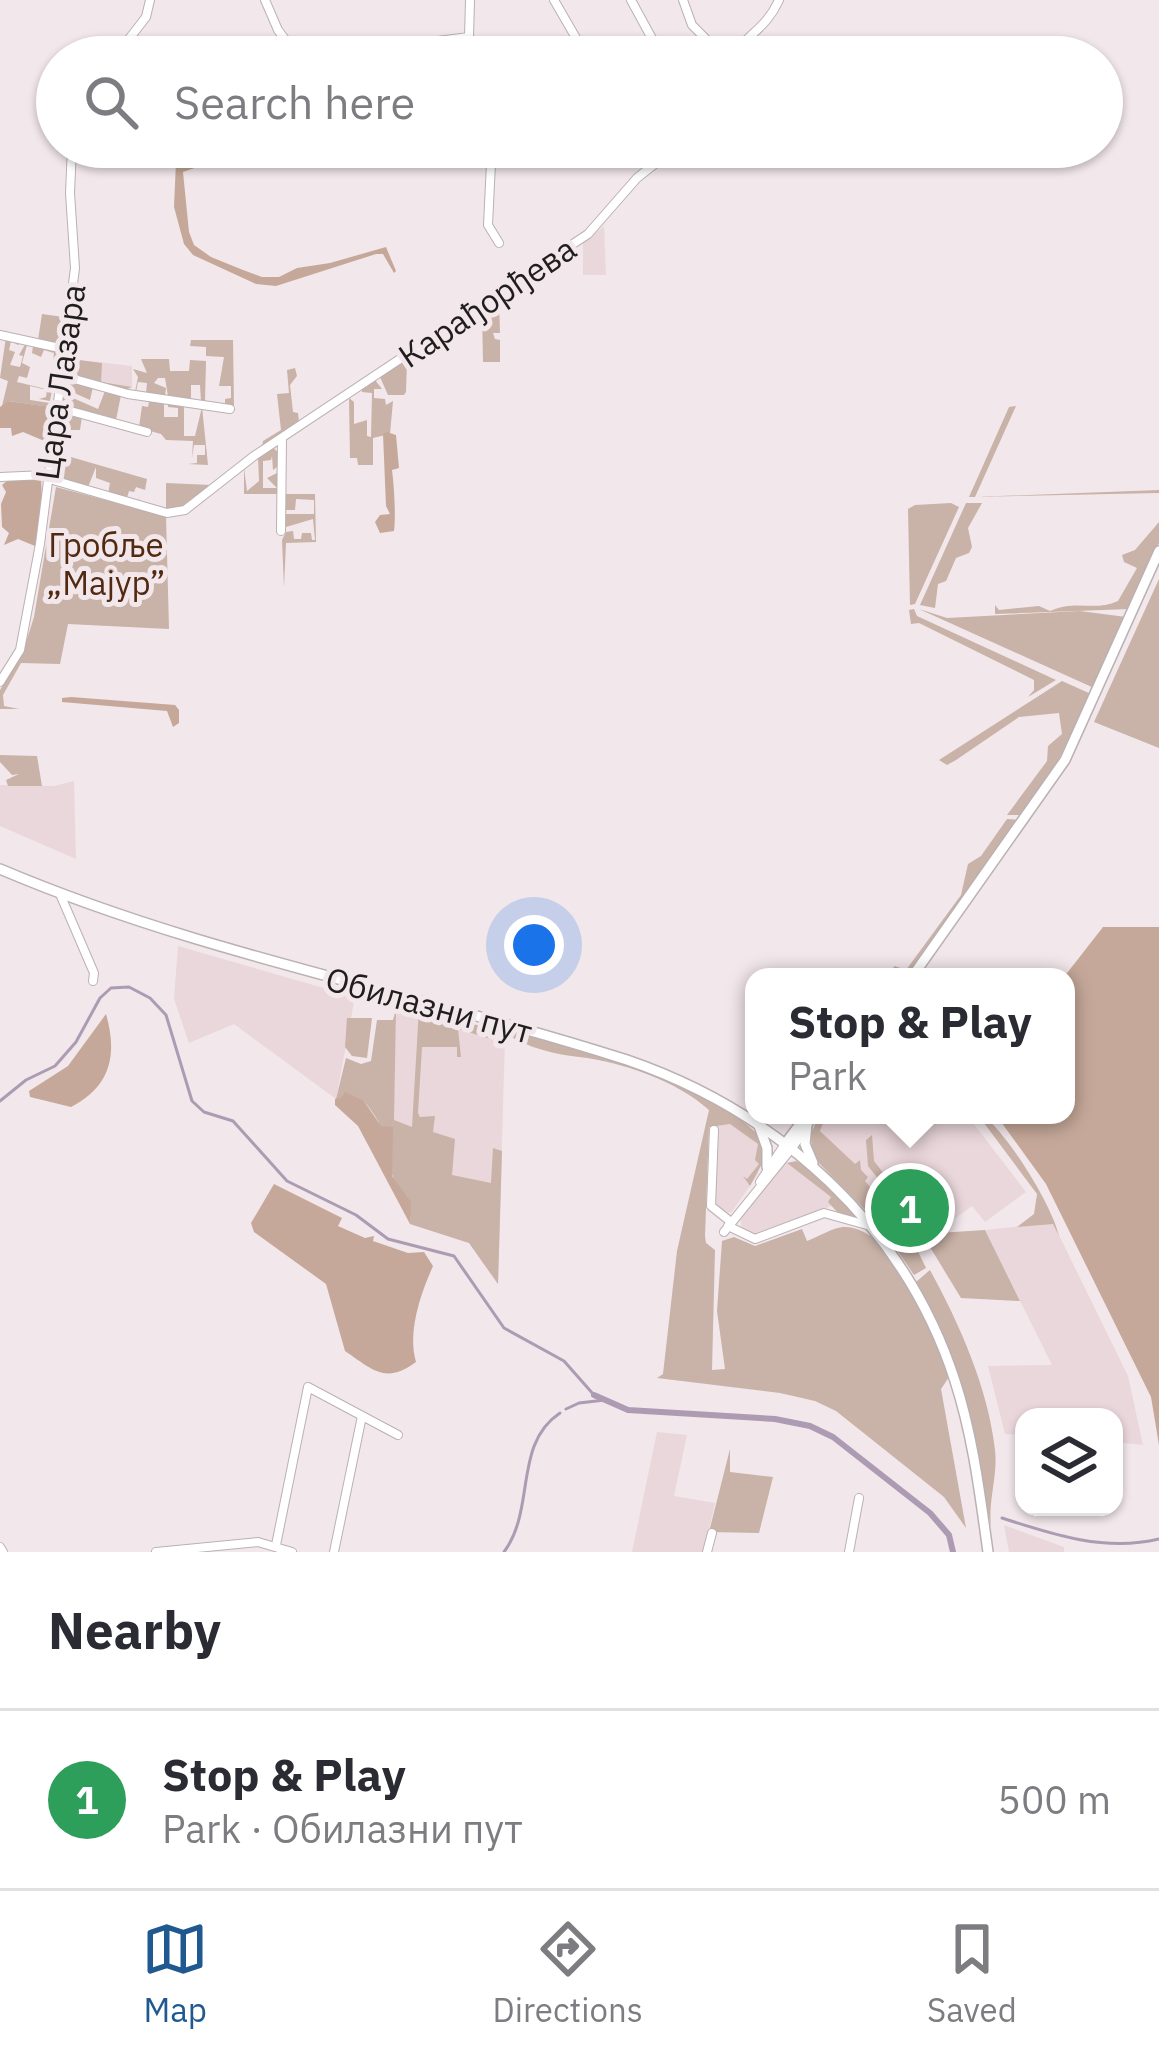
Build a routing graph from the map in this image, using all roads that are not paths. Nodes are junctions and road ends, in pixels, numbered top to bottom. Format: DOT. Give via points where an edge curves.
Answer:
graph roads {
  1 [pos="150,0"];
  2 [pos="265,0"];
  3 [pos="470,0"];
  4 [pos="554,0"];
  5 [pos="631,0"];
  6 [pos="683,0"];
  7 [pos="779,0"];
  8 [pos="132,36"];
  9 [pos="282,36"];
  10 [pos="469,36"];
  11 [pos="575,36"];
  12 [pos="651,36"];
  13 [pos="704,36"];
  14 [pos="751,36"];
  15 [pos="71,168"];
  16 [pos="491,168"];
  17 [pos="650,168"];
  18 [pos="500,243"];
  19 [pos="0,335"];
  20 [pos="64,350"];
  21 [pos="60,375"];
  22 [pos="56,406"];
  23 [pos="230,409"];
  24 [pos="147,432"];
  25 [pos="281,437"];
  26 [pos="0,477"];
  27 [pos="46,477"];
  28 [pos="281,531"];
  29 [pos="1159,551"];
  30 [pos="0,682"];
  31 [pos="0,869"];
  32 [pos="60,894"];
  33 [pos="918,968"];
  34 [pos="94,982"];
  35 [pos="745,1116"];
  36 [pos="757,1124"];
  37 [pos="759,1124"];
  38 [pos="804,1124"];
  39 [pos="808,1124"];
  40 [pos="713,1130"];
  41 [pos="788,1146"];
  42 [pos="767,1167"];
  43 [pos="823,1177"];
  44 [pos="760,1183"];
  45 [pos="728,1227"];
  46 [pos="873,1227"];
  47 [pos="362,1416"];
  48 [pos="398,1435"];
  49 [pos="859,1498"];
  50 [pos="712,1533"];
  51 [pos="276,1544"];
  52 [pos="157,1552"];
  53 [pos="292,1552"];
  54 [pos="334,1552"];
  55 [pos="707,1552"];
  56 [pos="849,1552"];
  57 [pos="988,1552"];
  1 -- 8 [label="street"];
  2 -- 9 [label="street"];
  3 -- 10 [label="street"];
  4 -- 11 [label="street"];
  5 -- 12 [label="street"];
  6 -- 13 [label="street"];
  7 -- 14 [label="street" via="769,23"];
  15 -- 20 [label="street, Цара Лазара" via="76,259"];
  16 -- 18 [label="street" via="488,225"];
  17 -- 25 [label="street, Карађорђева" via="588,234"];
  19 -- 20 [label="street"];
  20 -- 21 [label="street, Цара Лазара"];
  21 -- 22 [label="street, Цара Лазара"];
  21 -- 23 [label="street"];
  22 -- 24 [label="street"];
  22 -- 27 [label="street, Цара Лазара"];
  25 -- 27 [label="street, Карађорђева" via="177,513"];
  25 -- 28 [label="street"];
  26 -- 27 [label="street"];
  27 -- 30 [label="street, Цара Лазара" via="23,637"];
  29 -- 33 [label="main road" via="1065,760"];
  31 -- 32 [label="main road, Обилазни пут"];
  32 -- 34 [label="street"];
  32 -- 35 [label="main road, Обилазни пут" via="220,948 637,1064"];
  36 -- 42 [label="main road"];
  37 -- 41 [label="main road, Обилазни пут"];
  38 -- 41 [label="main road"];
  39 -- 43 [label="main road" via="806,1150"];
  40 -- 45 [label="street" via="711,1206"];
  41 -- 42 [label="street"];
  41 -- 43 [label="main road, Обилазни пут"];
  41 -- 44 [label="street"];
  42 -- 44 [label="street"];
  43 -- 46 [label="main road, Обилазни пут"];
  44 -- 45 [label="street"];
  45 -- 46 [label="street" via="755,1239 824,1213"];
  46 -- 57 [label="main road, Обилазни пут" via="923,1303 949,1363"];
  47 -- 48 [label="street"];
  47 -- 51 [label="street" via="308,1387"];
  47 -- 54 [label="street"];
  49 -- 56 [label="street"];
  50 -- 55 [label="street"];
  51 -- 52 [label="street"];
  51 -- 53 [label="street"];
}
